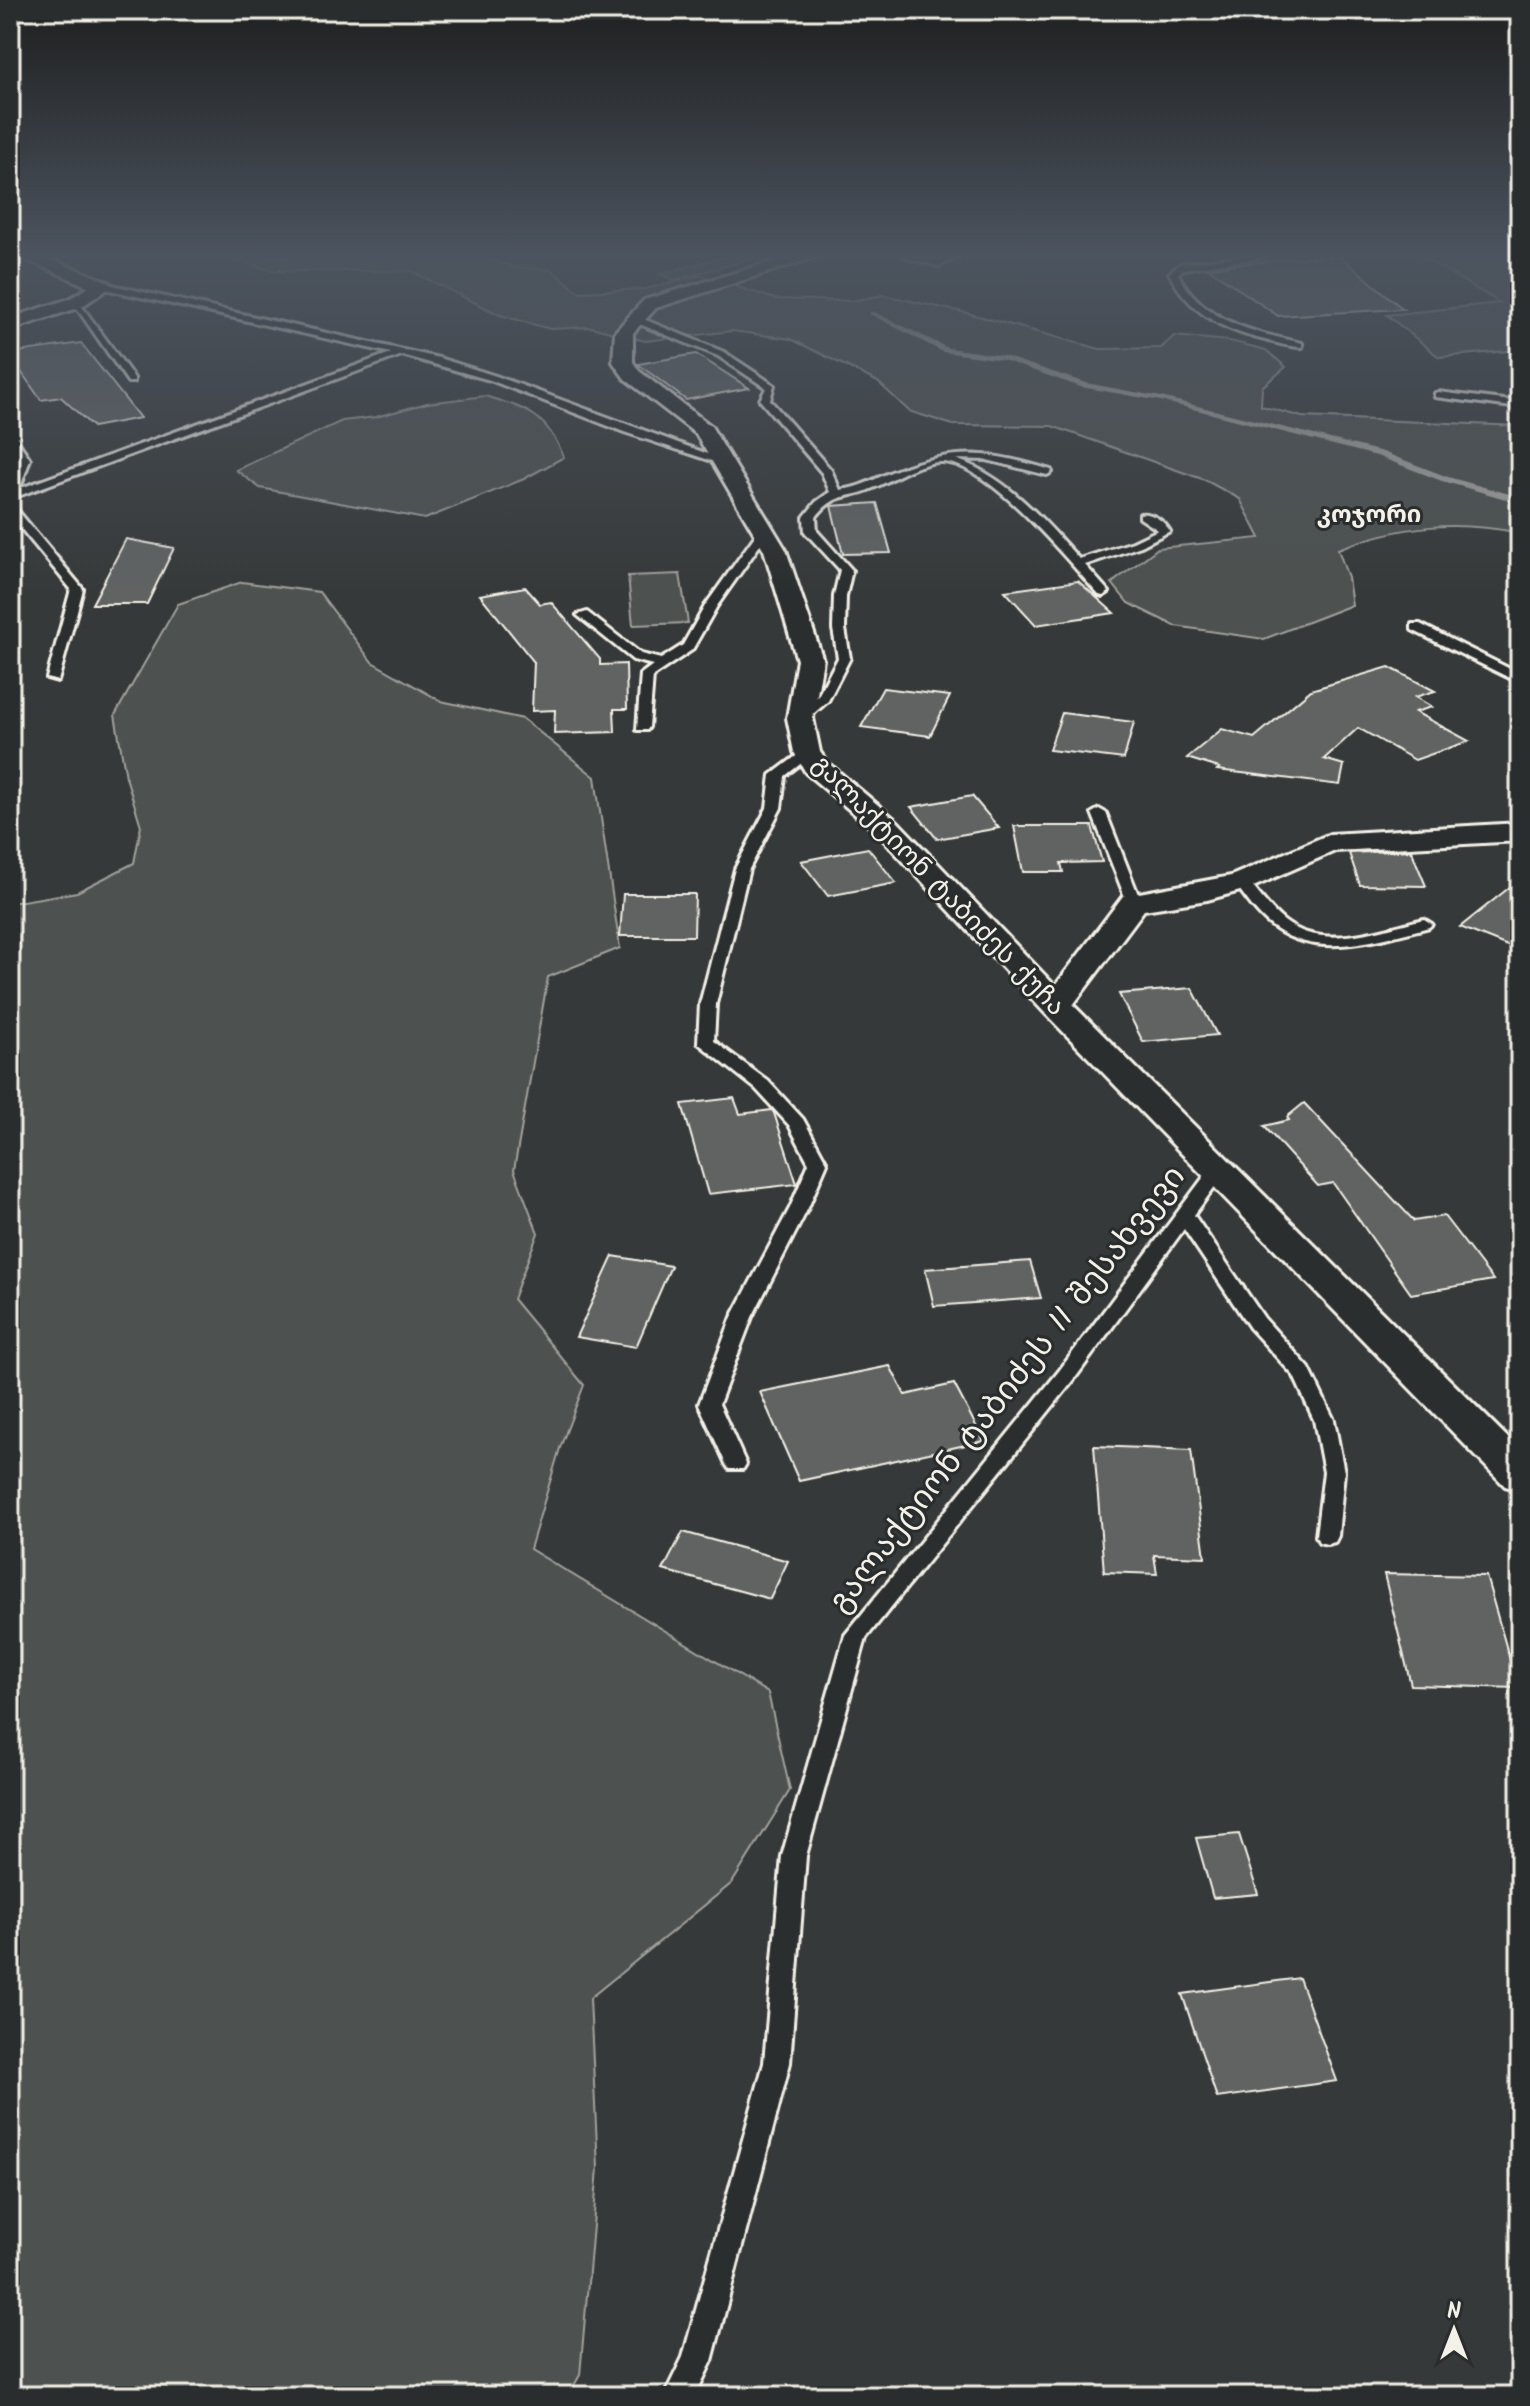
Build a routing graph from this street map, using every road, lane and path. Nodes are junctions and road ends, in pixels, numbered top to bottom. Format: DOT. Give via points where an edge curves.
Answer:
graph roads {
  1 [pos="123,369"];
  2 [pos="355,369"];
  3 [pos="462,369"];
  4 [pos="628,369"];
  5 [pos="744,369"];
  6 [pos="131,380"];
  7 [pos="1438,395"];
  8 [pos="1520,405"];
  9 [pos="10,444"];
  10 [pos="937,458"];
  11 [pos="722,461"];
  12 [pos="1047,472"];
  13 [pos="10,485"];
  14 [pos="836,493"];
  15 [pos="10,496"];
  16 [pos="10,508"];
  17 [pos="1144,516"];
  18 [pos="763,532"];
  19 [pos="1077,564"];
  20 [pos="1103,592"];
  21 [pos="583,615"];
  22 [pos="1416,627"];
  23 [pos="662,663"];
  24 [pos="53,678"];
  25 [pos="1520,679"];
  26 [pos="800,718"];
  27 [pos="642,727"];
  28 [pos="807,752"];
  29 [pos="1099,813"];
  30 [pos="1520,832"];
  31 [pos="1241,882"];
  32 [pos="1134,902"];
  33 [pos="1424,924"];
  34 [pos="1056,1006"];
  35 [pos="1218,1170"];
  36 [pos="1185,1216"];
  37 [pos="736,1464"];
  38 [pos="1520,1475"];
  39 [pos="1327,1536"];
  40 [pos="679,2396"];
  1 -- 6 [label="lane"];
  2 -- 15 [label="lane"];
  3 -- 11 [label="lane"];
  4 -- 11 [label="street, გალაქტიონ ტაბიძეს ქუჩა" via="704,430"];
  5 -- 14 [label="lane" via="771,387 765,400 827,472"];
  7 -- 8 [label="lane"];
  9 -- 13 [label="street" via="19,459"];
  10 -- 12 [label="lane" via="991,455"];
  10 -- 14 [label="lane" via="859,493"];
  10 -- 19 [label="lane" via="963,463 982,475 1039,520"];
  11 -- 18 [label="street, გალაქტიონ ტაბიძეს ქუჩა"];
  14 -- 26 [label="lane" via="810,517 811,532 846,570 839,629 844,658 823,698"];
  16 -- 24 [label="lane" via="77,589"];
  17 -- 19 [label="lane" via="1164,531"];
  18 -- 23 [label="lane" via="688,647"];
  18 -- 26 [label="street, გალაქტიონ ტაბიძეს ქუჩა" via="775,550 810,660"];
  19 -- 20 [label="lane"];
  21 -- 23 [label="lane" via="637,657"];
  22 -- 25 [label="lane"];
  23 -- 27 [label="lane" via="647,674"];
  26 -- 28 [label="street, გალაქტიონ ტაბიძეს ქუჩა"];
  28 -- 34 [label="street, გალაქტიონ ტაბიძეს ქუჩა" via="816,767 887,827"];
  28 -- 37 [label="lane" via="778,775 774,808 742,869 708,1004 706,1043 762,1085 797,1123 818,1163 742,1317 709,1404"];
  29 -- 32 [label="lane"];
  30 -- 31 [label="street" via="1330,843"];
  31 -- 32 [label="street"];
  31 -- 33 [label="lane" via="1281,927 1304,937 1327,942"];
  32 -- 34 [label="street"];
  34 -- 35 [label="street, გალაქტიონ ტაბიძეს ქუჩა"];
  35 -- 36 [label="lane, გალაქტიონ ტაბიძეს II შესახვევი"];
  35 -- 38 [label="street, გალაქტიონ ტაბიძეს ქუჩა"];
  36 -- 39 [label="lane" via="1257,1323 1302,1373 1324,1420 1334,1472"];
  36 -- 40 [label="lane, გალაქტიონ ტაბიძეს II შესახვევი" via="1066,1376 856,1635 794,1856 777,2063 697,2361"];
}
